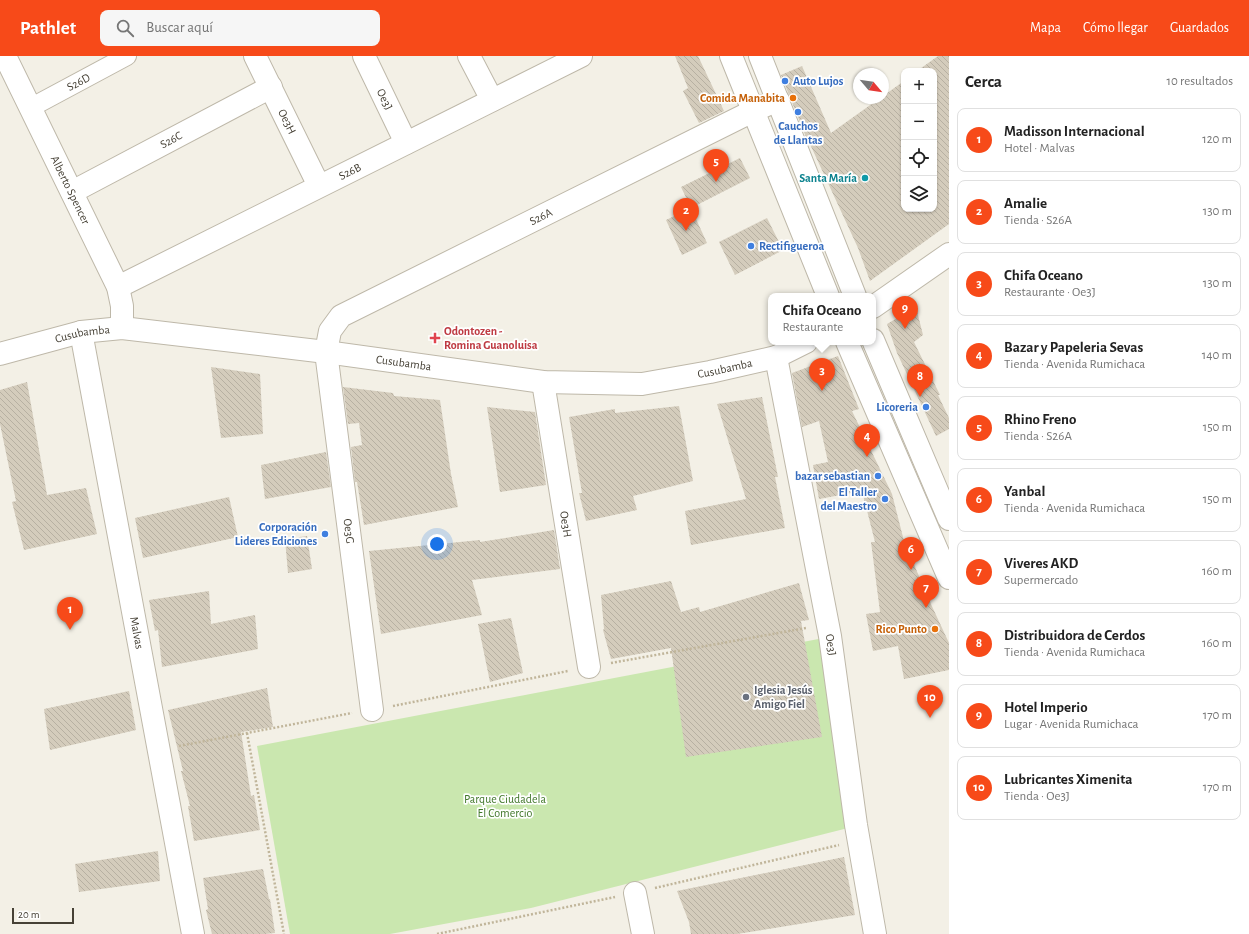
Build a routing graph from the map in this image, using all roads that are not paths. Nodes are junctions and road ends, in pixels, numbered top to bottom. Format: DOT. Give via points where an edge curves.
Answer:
graph roads {
  1 [pos="5,56"];
  2 [pos="127,56"];
  3 [pos="255,56"];
  4 [pos="364,56"];
  5 [pos="469,56"];
  6 [pos="731,56"];
  7 [pos="760,56"];
  8 [pos="577,57"];
  9 [pos="271,86"];
  10 [pos="492,100"];
  11 [pos="778,100"];
  12 [pos="30,108"];
  13 [pos="753,111"];
  14 [pos="406,143"];
  15 [pos="320,186"];
  16 [pos="72,192"];
  17 [pos="949,254"];
  18 [pos="118,287"];
  19 [pos="827,293"];
  20 [pos="854,293"];
  21 [pos="876,305"];
  22 [pos="122,328"];
  23 [pos="81,332"];
  24 [pos="800,345"];
  25 [pos="848,345"];
  26 [pos="875,345"];
  27 [pos="326,352"];
  28 [pos="0,354"];
  29 [pos="776,357"];
  30 [pos="543,382"];
  31 [pos="949,519"];
  32 [pos="949,578"];
  33 [pos="589,667"];
  34 [pos="372,710"];
  35 [pos="635,893"];
  36 [pos="193,934"];
  37 [pos="643,934"];
  38 [pos="875,934"];
  1 -- 12 [label="street, Alberto Spencer"];
  2 -- 12 [label="street, S26D"];
  3 -- 9 [label="street, Oe3H"];
  4 -- 14 [label="street, Oe3J"];
  5 -- 10 [label="street"];
  6 -- 13 [label="street"];
  7 -- 11 [label="street"];
  8 -- 10 [label="street, S26B"];
  9 -- 15 [label="street, Oe3H"];
  9 -- 16 [label="street, S26C"];
  10 -- 14 [label="street, S26B"];
  11 -- 13 [label="street, S26A"];
  11 -- 20 [label="street"];
  12 -- 16 [label="street, Alberto Spencer"];
  13 -- 19 [label="street"];
  13 -- 27 [label="street, S26A" via="341,316 330,331"];
  14 -- 15 [label="street, S26B"];
  15 -- 18 [label="street, S26B"];
  16 -- 18 [label="street, Alberto Spencer"];
  17 -- 21 [label="street"];
  18 -- 22 [label="street, Alberto Spencer" via="122,306"];
  22 -- 23 [label="street, Cusubamba"];
  22 -- 27 [label="street, Cusubamba"];
  23 -- 28 [label="street, Cusubamba"];
  23 -- 36 [label="street, Malvas"];
  24 -- 29 [label="street, Cusubamba"];
  25 -- 32 [label="street"];
  26 -- 31 [label="street"];
  27 -- 30 [label="street, Cusubamba"];
  27 -- 34 [label="street, Oe3G"];
  29 -- 30 [label="street, Cusubamba" via="642,384"];
  29 -- 38 [label="street, Oe3J" via="827,624"];
  30 -- 33 [label="street, Oe3H"];
  35 -- 37 [label="street"];
}
